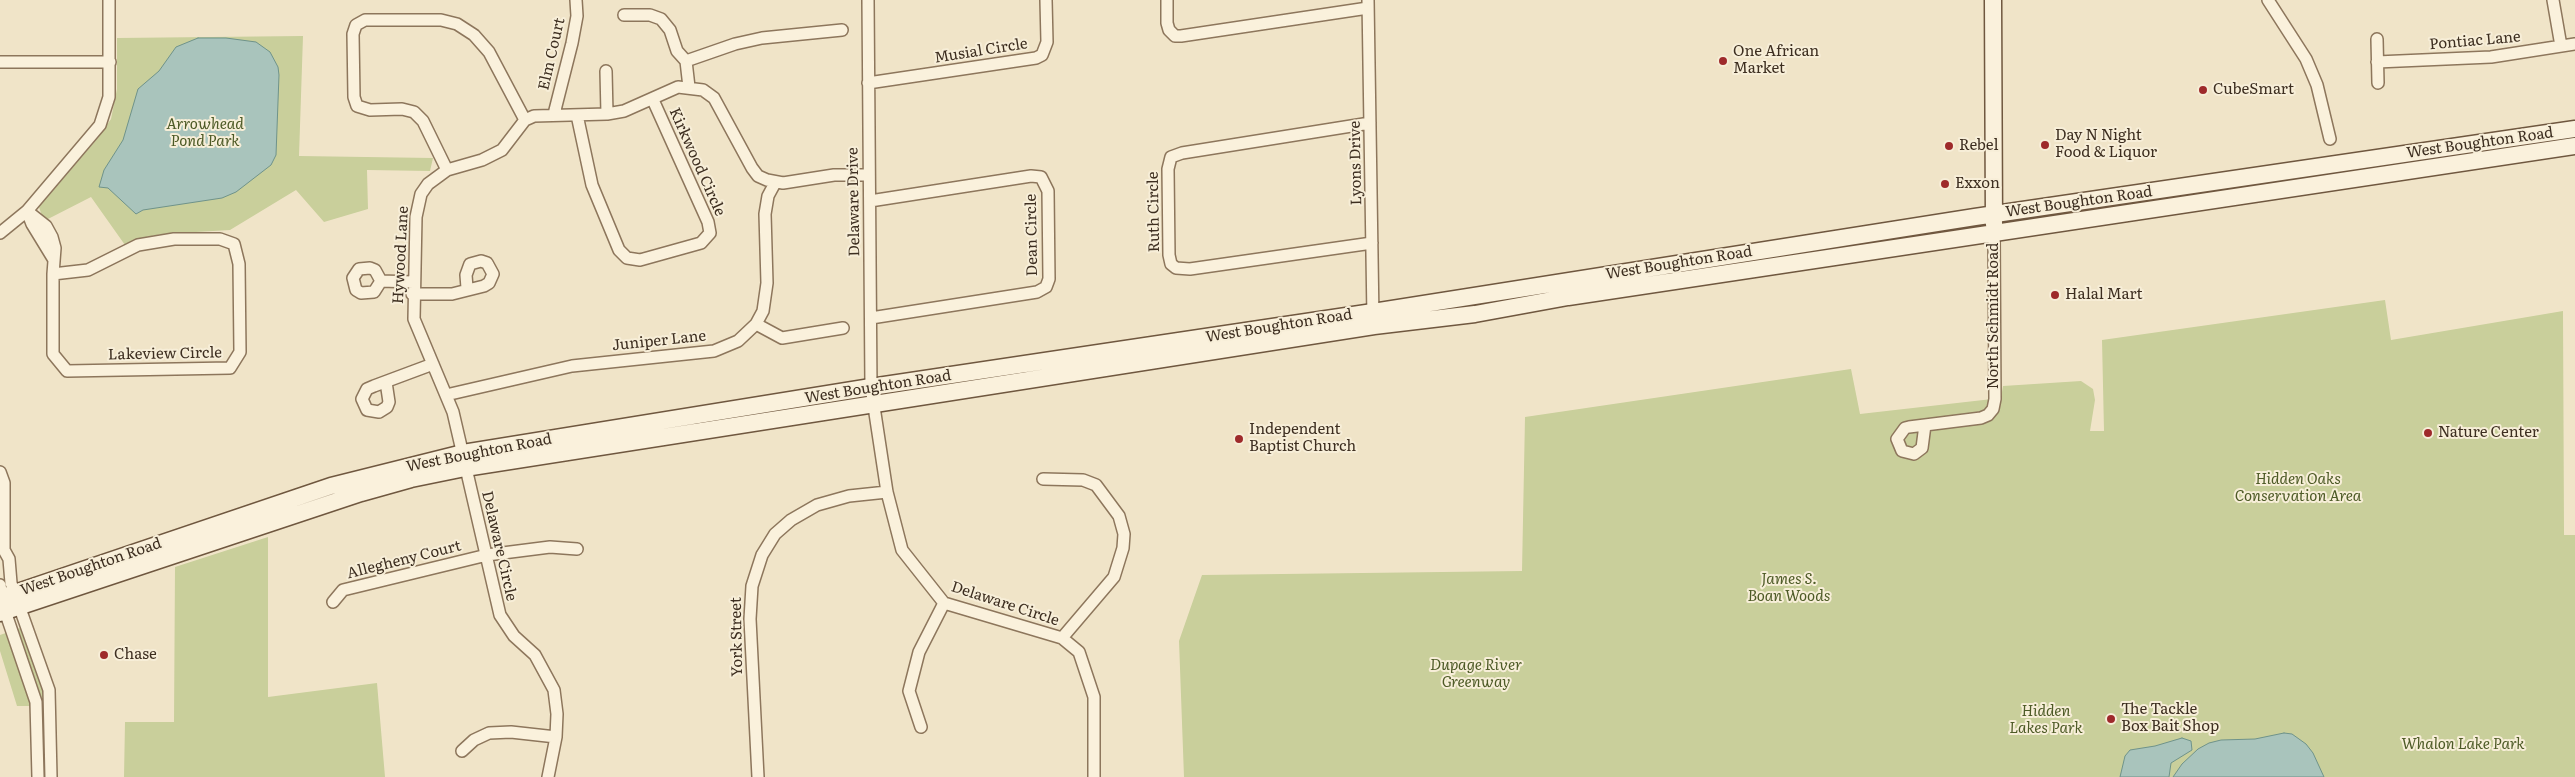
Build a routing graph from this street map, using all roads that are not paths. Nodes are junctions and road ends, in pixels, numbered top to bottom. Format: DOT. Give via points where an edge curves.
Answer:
graph roads {
  1 [pos="109,0"];
  2 [pos="576,0"];
  3 [pos="868,0"];
  4 [pos="1046,0"];
  5 [pos="1167,0"];
  6 [pos="1993,0"];
  7 [pos="2268,0"];
  8 [pos="2553,0"];
  9 [pos="1368,4"];
  10 [pos="624,15"];
  11 [pos="842,30"];
  12 [pos="2377,39"];
  13 [pos="2575,44"];
  14 [pos="2561,46"];
  15 [pos="0,62"];
  16 [pos="110,62"];
  17 [pos="686,62"];
  18 [pos="2377,62"];
  19 [pos="606,71"];
  20 [pos="868,83"];
  21 [pos="2378,83"];
  22 [pos="689,87"];
  23 [pos="653,100"];
  24 [pos="554,114"];
  25 [pos="607,114"];
  26 [pos="577,115"];
  27 [pos="525,120"];
  28 [pos="1370,123"];
  29 [pos="2575,129"];
  30 [pos="2330,139"];
  31 [pos="2575,146"];
  32 [pos="447,170"];
  33 [pos="869,174"];
  34 [pos="775,183"];
  35 [pos="870,200"];
  36 [pos="27,211"];
  37 [pos="1994,214"];
  38 [pos="0,233"];
  39 [pos="1994,233"];
  40 [pos="1372,243"];
  41 [pos="53,274"];
  42 [pos="381,281"];
  43 [pos="412,288"];
  44 [pos="468,288"];
  45 [pos="1452,299"];
  46 [pos="1452,316"];
  47 [pos="871,318"];
  48 [pos="1374,319"];
  49 [pos="756,324"];
  50 [pos="843,328"];
  51 [pos="433,364"];
  52 [pos="386,382"];
  53 [pos="446,395"];
  54 [pos="872,395"];
  55 [pos="1925,425"];
  56 [pos="464,461"];
  57 [pos="0,472"];
  58 [pos="1043,479"];
  59 [pos="887,492"];
  60 [pos="576,549"];
  61 [pos="2,554"];
  62 [pos="487,555"];
  63 [pos="6,601"];
  64 [pos="332,602"];
  65 [pos="944,602"];
  66 [pos="1062,638"];
  67 [pos="921,727"];
  68 [pos="556,737"];
  69 [pos="462,751"];
  70 [pos="38,777"];
  71 [pos="52,777"];
  72 [pos="548,777"];
  73 [pos="758,777"];
  74 [pos="1094,777"];
  1 -- 16 [label="street"];
  2 -- 24 [label="street, Elm Court" via="572,43"];
  3 -- 20 [label="street, Delaware Drive"];
  4 -- 20 [label="street, Musial Circle" via="1045,49 1036,58"];
  5 -- 9 [label="street" via="1169,30 1175,36"];
  6 -- 37 [label="main road, North Schmidt Road"];
  7 -- 30 [label="street" via="2306,59 2318,85"];
  8 -- 14 [label="street"];
  9 -- 28 [label="street, Lyons Drive"];
  10 -- 17 [label="street" via="661,19"];
  11 -- 17 [label="street" via="762,38"];
  12 -- 18 [label="street"];
  13 -- 14 [label="street, Pontiac Lane"];
  14 -- 18 [label="street, Pontiac Lane" via="2491,57"];
  15 -- 16 [label="street"];
  16 -- 36 [label="street" via="109,97 100,125"];
  17 -- 22 [label="street"];
  18 -- 21 [label="street"];
  19 -- 25 [label="street"];
  20 -- 33 [label="street, Delaware Drive"];
  22 -- 23 [label="street" via="678,87"];
  22 -- 34 [label="street" via="703,90 714,98 758,176"];
  23 -- 25 [label="street"];
  23 -- 26 [label="street, Kirkwood Circle" via="710,233 701,243 640,260 627,258 619,250 592,185"];
  24 -- 26 [label="street"];
  24 -- 27 [label="street"];
  25 -- 26 [label="street"];
  27 -- 32 [label="street, Hywood Lane" via="494,156"];
  27 -- 32 [label="street" via="489,52 474,35 457,24 441,20 365,20 356,25 353,43 357,106 370,110 414,112 423,121"];
  28 -- 40 [label="street, Lyons Drive"];
  28 -- 40 [label="street, Ruth Circle" via="1171,157 1168,169 1168,255 1176,268 1190,269"];
  29 -- 37 [label="main road, West Boughton Road"];
  31 -- 39 [label="main road, West Boughton Road"];
  32 -- 43 [label="street, Hywood Lane" via="428,184 418,202"];
  33 -- 34 [label="street"];
  33 -- 35 [label="street, Delaware Drive"];
  34 -- 49 [label="street, Juniper Lane" via="768,196 765,214 766,292 763,311"];
  35 -- 47 [label="street, Delaware Drive"];
  35 -- 47 [label="street, Dean Circle" via="1040,177 1048,192 1049,279 1046,287 1037,292"];
  36 -- 38 [label="street"];
  36 -- 41 [label="street, Lakeview Circle" via="54,260"];
  37 -- 39 [label="main road, North Schmidt Road"];
  37 -- 45 [label="main road, West Boughton Road"];
  39 -- 46 [label="main road, West Boughton Road"];
  39 -- 55 [label="street, North Schmidt Road" via="1993,409 1981,418"];
  40 -- 48 [label="street, Lyons Drive"];
  41 -- 41 [label="street, Lakeview Circle" via="53,354 67,371 230,368 240,352 239,264 234,244 220,239 174,239 138,246 88,270"];
  42 -- 43 [label="street"];
  43 -- 44 [label="street" via="452,294"];
  43 -- 51 [label="street, Hywood Lane" via="414,319"];
  45 -- 46 [label="street"];
  45 -- 48 [label="main road, West Boughton Road"];
  46 -- 48 [label="main road, West Boughton Road"];
  47 -- 54 [label="street, Delaware Drive"];
  48 -- 54 [label="main road, West Boughton Road"];
  49 -- 50 [label="street" via="782,338"];
  49 -- 53 [label="street, Juniper Lane" via="738,340 714,351 572,366"];
  51 -- 52 [label="street"];
  51 -- 53 [label="street, Hywood Lane"];
  53 -- 56 [label="street, Hywood Lane"];
  54 -- 56 [label="main road, West Boughton Road"];
  54 -- 59 [label="street, Delaware Circle"];
  56 -- 62 [label="street, Delaware Circle"];
  56 -- 63 [label="main road, West Boughton Road"];
  57 -- 61 [label="street" via="4,483"];
  58 -- 66 [label="street" via="1083,480 1096,485 1119,516 1124,534 1114,577"];
  59 -- 65 [label="street, Delaware Circle" via="902,550"];
  59 -- 73 [label="street, York Street" via="849,496 817,505 775,534 762,555 752,586 750,619"];
  60 -- 62 [label="street, Allegheny Court" via="550,547"];
  61 -- 63 [label="street" via="8,559 10,583"];
  62 -- 64 [label="street, Allegheny Court" via="343,590"];
  62 -- 68 [label="street, Delaware Circle" via="500,615 514,636 535,655 554,690"];
  63 -- 70 [label="street" via="36,702"];
  63 -- 71 [label="street" via="49,690"];
  65 -- 66 [label="street, Delaware Circle"];
  65 -- 67 [label="street" via="919,652 909,691"];
  66 -- 74 [label="street" via="1079,652 1094,697"];
  68 -- 69 [label="street" via="489,733"];
  68 -- 72 [label="street, Delaware Circle"];
}
